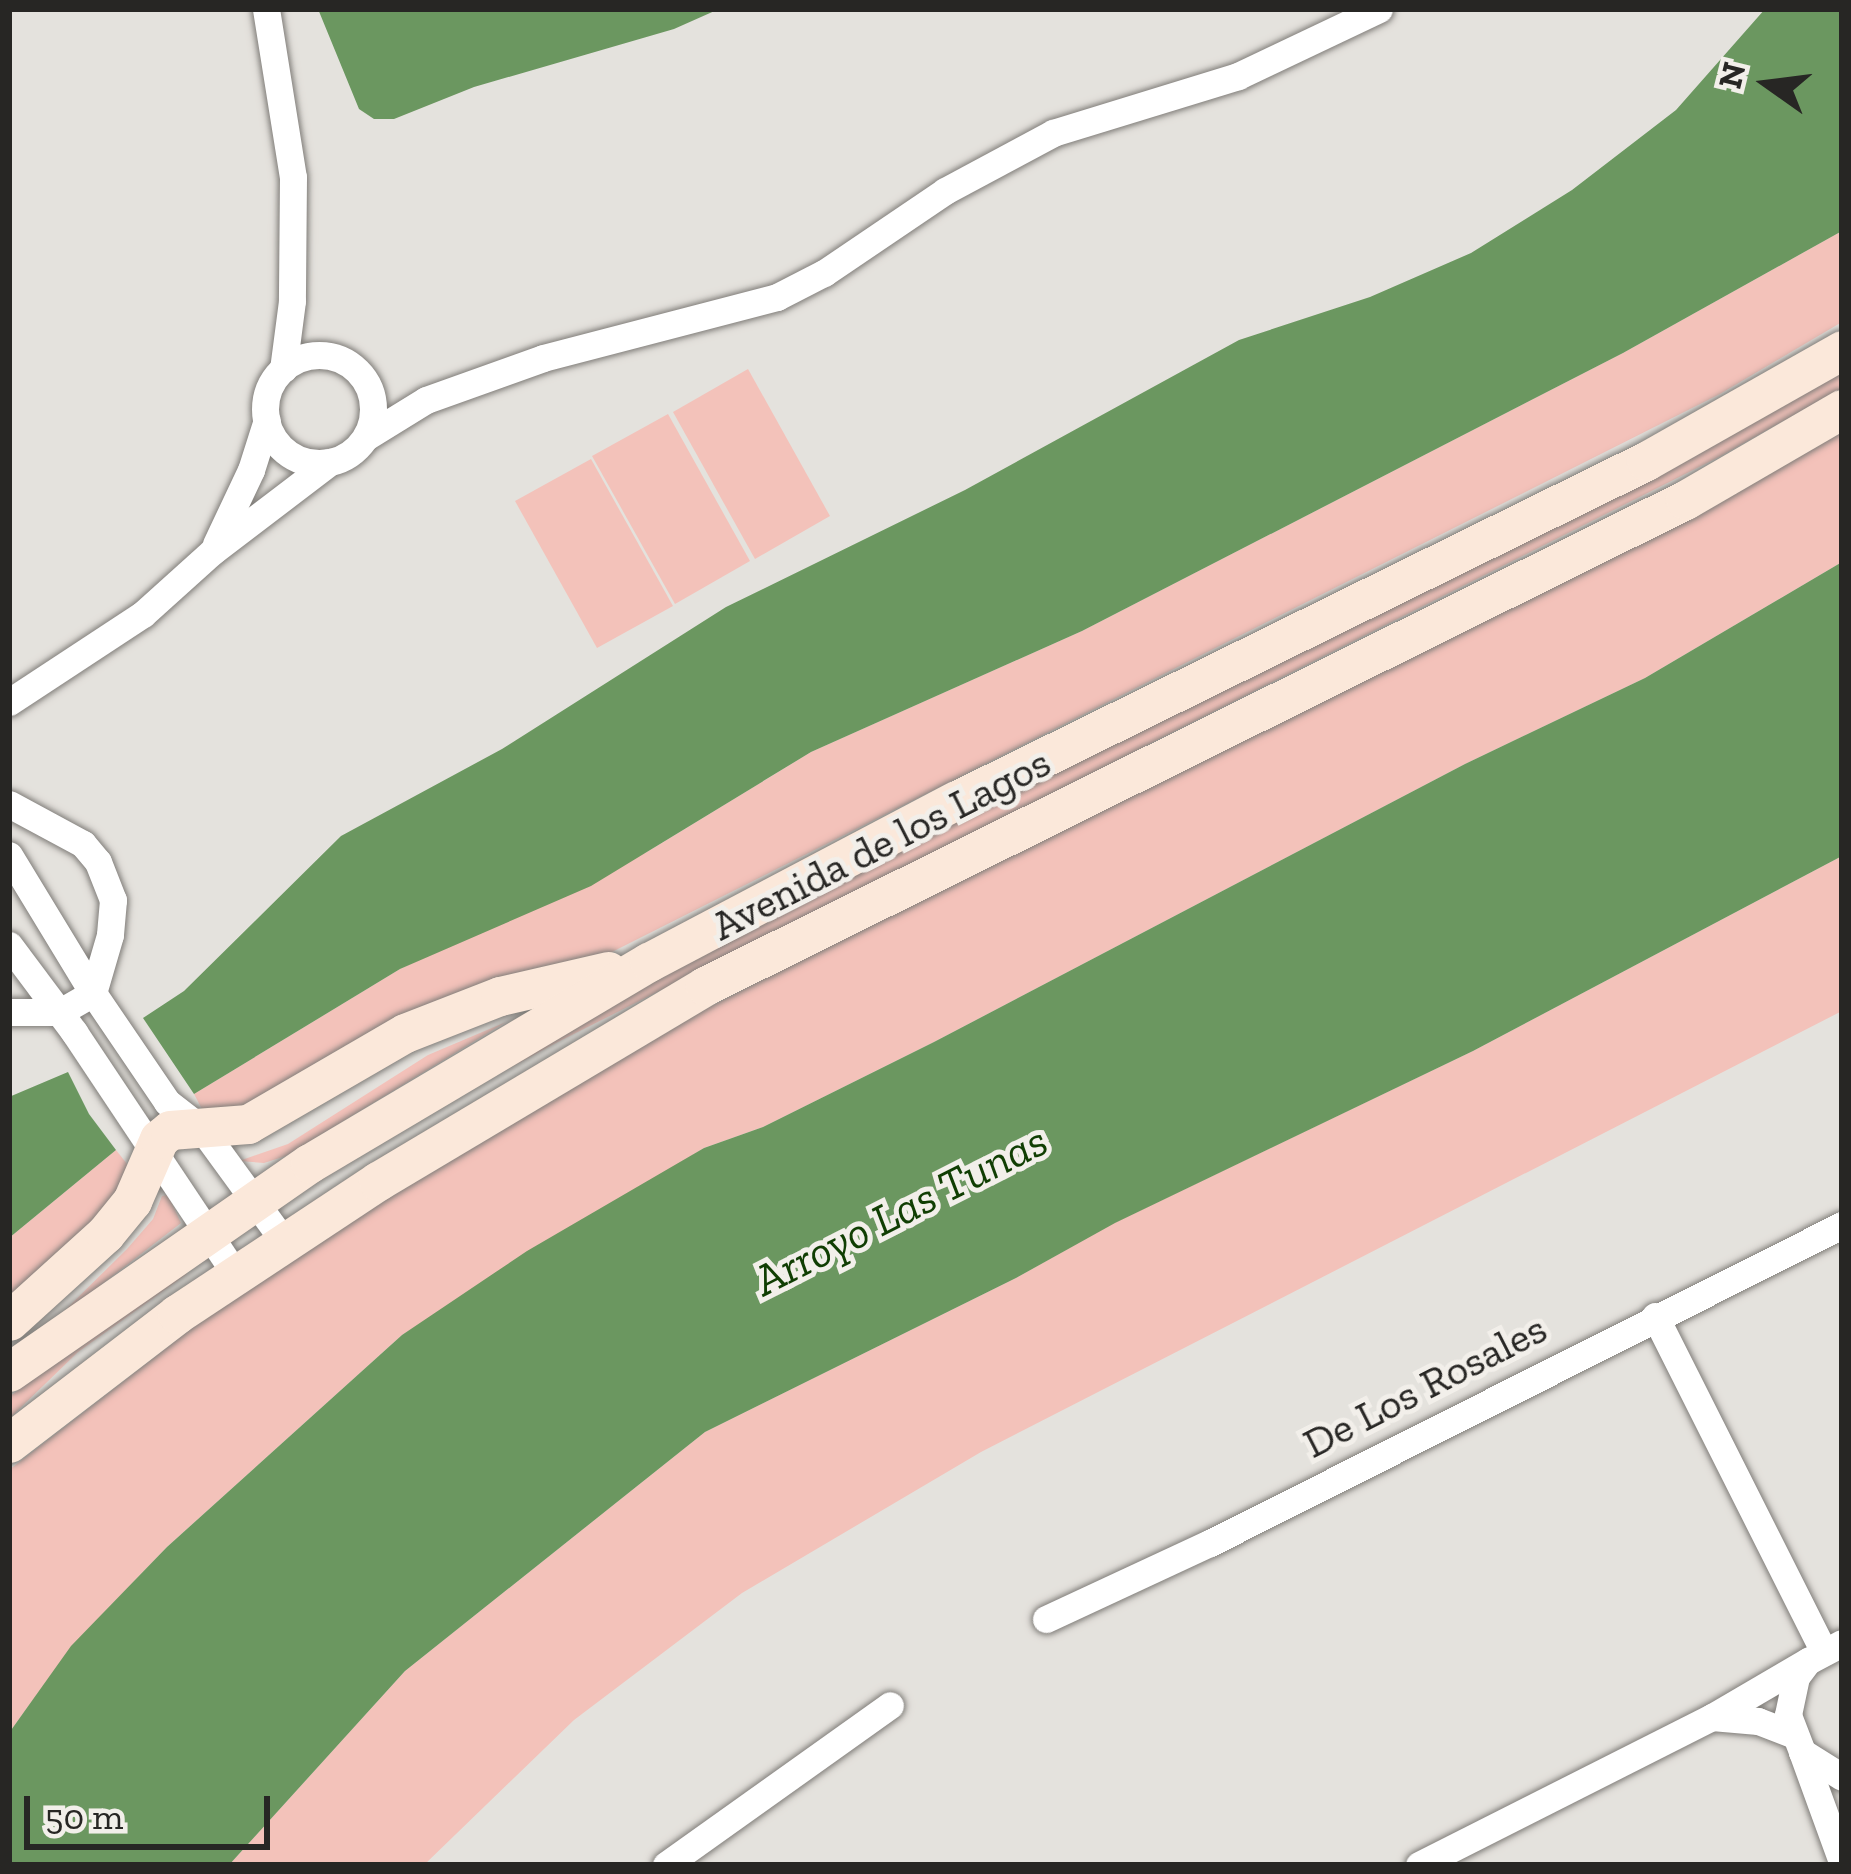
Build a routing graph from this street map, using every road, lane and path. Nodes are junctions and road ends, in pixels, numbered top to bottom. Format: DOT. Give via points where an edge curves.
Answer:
graph roads {
  1 [pos="266,9"];
  2 [pos="1379,9"];
  3 [pos="292,301"];
  4 [pos="1842,350"];
  5 [pos="331,356"];
  6 [pos="283,369"];
  7 [pos="365,379"];
  8 [pos="426,400"];
  9 [pos="1842,410"];
  10 [pos="267,420"];
  11 [pos="366,437"];
  12 [pos="330,462"];
  13 [pos="213,551"];
  14 [pos="42,686"];
  15 [pos="9,703"];
  16 [pos="9,721"];
  17 [pos="9,804"];
  18 [pos="9,855"];
  19 [pos="9,945"];
  20 [pos="649,962"];
  21 [pos="99,1001"];
  22 [pos="9,1012"];
  23 [pos="67,1022"];
  24 [pos="202,1130"];
  25 [pos="145,1138"];
  26 [pos="254,1200"];
  27 [pos="1842,1226"];
  28 [pos="207,1232"];
  29 [pos="285,1243"];
  30 [pos="236,1275"];
  31 [pos="1655,1316"];
  32 [pos="9,1321"];
  33 [pos="9,1372"];
  34 [pos="9,1443"];
  35 [pos="1046,1619"];
  36 [pos="1824,1651"];
  37 [pos="890,1705"];
  38 [pos="1712,1717"];
  39 [pos="1797,1743"];
  40 [pos="1842,1777"];
  41 [pos="1842,1862"];
  42 [pos="666,1865"];
  43 [pos="1420,1865"];
  1 -- 3 [label="street" via="293,177"];
  2 -- 8 [label="street" via="1238,76 1053,133 945,190 777,297 609,336"];
  3 -- 5 [label="street"];
  3 -- 6 [label="street"];
  4 -- 20 [label="street, Avenida de los Lagos" via="1646,461 955,801"];
  5 -- 6 [label="street"];
  5 -- 7 [label="street"];
  6 -- 10 [label="street" via="271,383"];
  7 -- 8 [label="street"];
  7 -- 11 [label="street" via="374,408"];
  8 -- 11 [label="street"];
  9 -- 29 [label="street, Avenida de los Lagos" via="1664,510 705,986"];
  10 -- 12 [label="street" via="283,449"];
  10 -- 13 [label="street"];
  11 -- 12 [label="street"];
  12 -- 13 [label="street"];
  13 -- 14 [label="street" via="143,614"];
  14 -- 15 [label="street"];
  14 -- 16 [label="street"];
  17 -- 21 [label="street" via="82,844 98,862 113,900"];
  18 -- 21 [label="street"];
  19 -- 23 [label="street"];
  20 -- 24 [label="street" via="500,996 405,1033 265,1117"];
  20 -- 26 [label="street, Avenida de los Lagos"];
  21 -- 23 [label="street"];
  21 -- 24 [label="street" via="167,1102"];
  22 -- 23 [label="street"];
  23 -- 25 [label="street"];
  24 -- 25 [label="street"];
  24 -- 26 [label="street"];
  25 -- 28 [label="street"];
  25 -- 32 [label="street" via="132,1201"];
  26 -- 28 [label="street, Avenida de los Lagos"];
  26 -- 29 [label="street"];
  27 -- 31 [label="street, De Los Rosales"];
  28 -- 30 [label="street"];
  28 -- 33 [label="street, Avenida de los Lagos"];
  29 -- 30 [label="street, Avenida de los Lagos"];
  30 -- 34 [label="street, Avenida de los Lagos"];
  31 -- 35 [label="street, De Los Rosales"];
  31 -- 36 [label="street"];
  36 -- 38 [label="street"];
  36 -- 39 [label="street" via="1790,1696"];
  37 -- 42 [label="street"];
  38 -- 39 [label="street" via="1758,1721"];
  38 -- 43 [label="street"];
  39 -- 40 [label="street"];
  39 -- 41 [label="street"];
}
